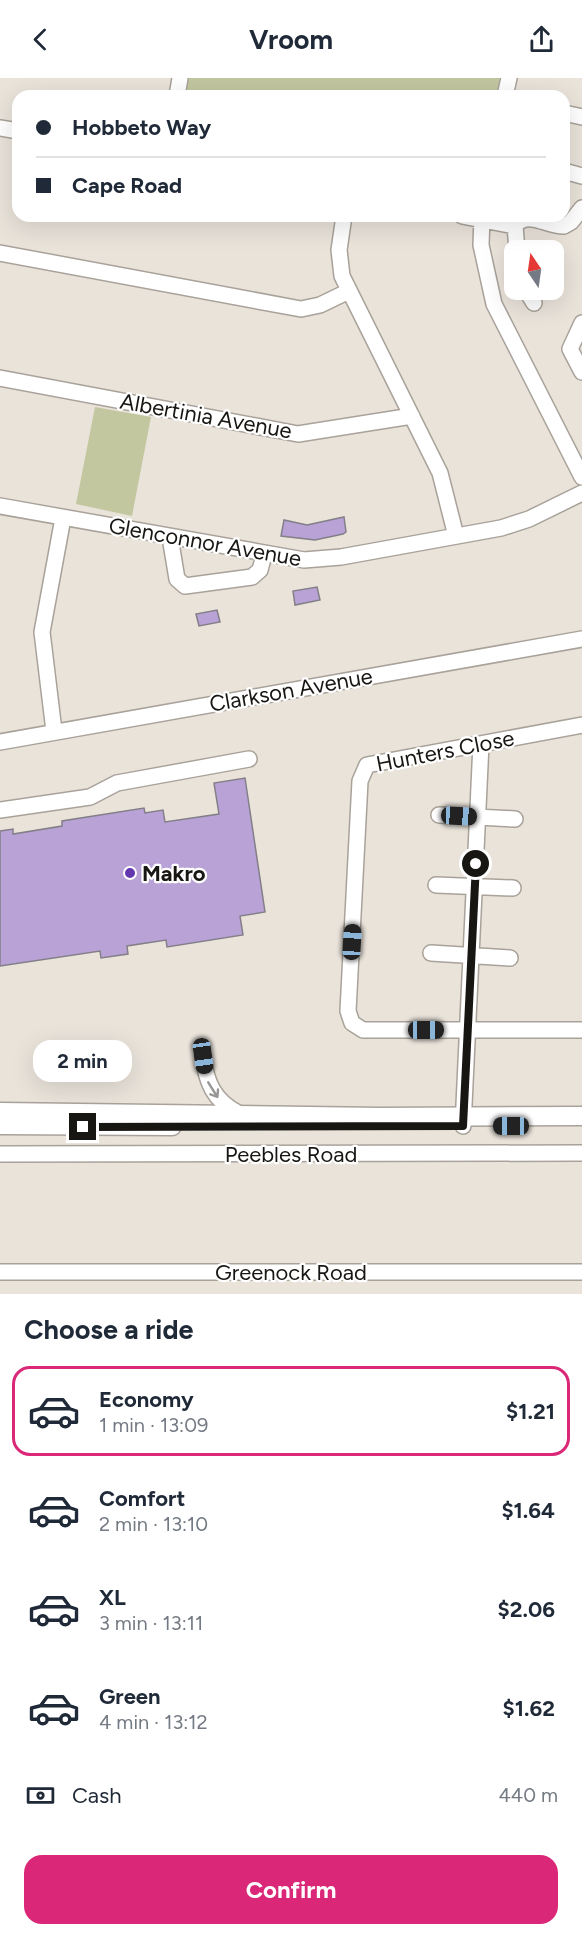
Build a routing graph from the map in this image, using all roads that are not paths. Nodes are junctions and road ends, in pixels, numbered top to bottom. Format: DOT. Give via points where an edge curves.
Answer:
graph roads {
  1 [pos="582,208"];
  2 [pos="343,222"];
  3 [pos="482,222"];
  4 [pos="498,222"];
  5 [pos="522,222"];
  6 [pos="546,222"];
  7 [pos="515,226"];
  8 [pos="516,240"];
  9 [pos="0,253"];
  10 [pos="349,291"];
  11 [pos="582,323"];
  12 [pos="582,372"];
  13 [pos="0,378"];
  14 [pos="412,416"];
  15 [pos="582,477"];
  16 [pos="582,493"];
  17 [pos="0,506"];
  18 [pos="63,518"];
  19 [pos="456,536"];
  20 [pos="170,537"];
  21 [pos="264,555"];
  22 [pos="582,639"];
  23 [pos="582,725"];
  24 [pos="54,731"];
  25 [pos="0,742"];
  26 [pos="481,744"];
  27 [pos="249,759"];
  28 [pos="0,810"];
  29 [pos="439,815"];
  30 [pos="478,817"];
  31 [pos="515,819"];
  32 [pos="436,885"];
  33 [pos="475,887"];
  34 [pos="513,888"];
  35 [pos="431,952"];
  36 [pos="471,955"];
  37 [pos="510,958"];
  38 [pos="468,1030"];
  39 [pos="582,1030"];
  40 [pos="203,1056"];
  41 [pos="0,1112"];
  42 [pos="238,1113"];
  43 [pos="582,1116"];
  44 [pos="463,1121"];
  45 [pos="0,1125"];
  46 [pos="582,1126"];
  47 [pos="582,1153"];
  48 [pos="0,1154"];
  49 [pos="0,1272"];
  50 [pos="582,1272"];
  1 -- 6 [label="street" via="564,226"];
  2 -- 10 [label="street" via="339,265"];
  3 -- 15 [label="street" via="481,245 494,304"];
  4 -- 7 [label="street"];
  5 -- 7 [label="street"];
  7 -- 8 [label="street"];
  9 -- 10 [label="street" via="301,309"];
  10 -- 14 [label="street"];
  11 -- 12 [label="street" via="570,349"];
  13 -- 14 [label="street, Albertinia Avenue" via="298,434"];
  14 -- 19 [label="street" via="443,480"];
  16 -- 19 [label="street, Glenconnor Avenue" via="529,519"];
  17 -- 18 [label="street, Glenconnor Avenue"];
  18 -- 20 [label="street, Glenconnor Avenue"];
  18 -- 24 [label="street" via="42,632"];
  19 -- 21 [label="street, Glenconnor Avenue" via="322,560"];
  20 -- 21 [label="street, Glenconnor Avenue"];
  20 -- 21 [label="street" via="177,579 185,586 252,577 260,570"];
  22 -- 24 [label="street, Clarkson Avenue"];
  23 -- 26 [label="street, Hunters Close"];
  24 -- 25 [label="street, Clarkson Avenue"];
  26 -- 30 [label="street"];
  26 -- 38 [label="street, Hunters Close" via="372,763 361,774 348,1011 352,1023 363,1030"];
  27 -- 28 [label="street" via="117,783 90,797"];
  29 -- 30 [label="street"];
  30 -- 31 [label="street"];
  30 -- 33 [label="street"];
  32 -- 33 [label="street"];
  33 -- 34 [label="street"];
  33 -- 36 [label="street"];
  35 -- 36 [label="street"];
  36 -- 37 [label="street"];
  36 -- 38 [label="street"];
  38 -- 39 [label="street, Hunters Close"];
  38 -- 44 [label="street"];
  40 -- 42 [label="street, one-way" via="210,1088 224,1105"];
  41 -- 42 [label="main road"];
  42 -- 44 [label="main road"];
  43 -- 44 [label="main road"];
  44 -- 45 [label="main road"];
  44 -- 46 [label="main road"];
  47 -- 48 [label="street, Peebles Road"];
  49 -- 50 [label="street, Greenock Road"];
}
